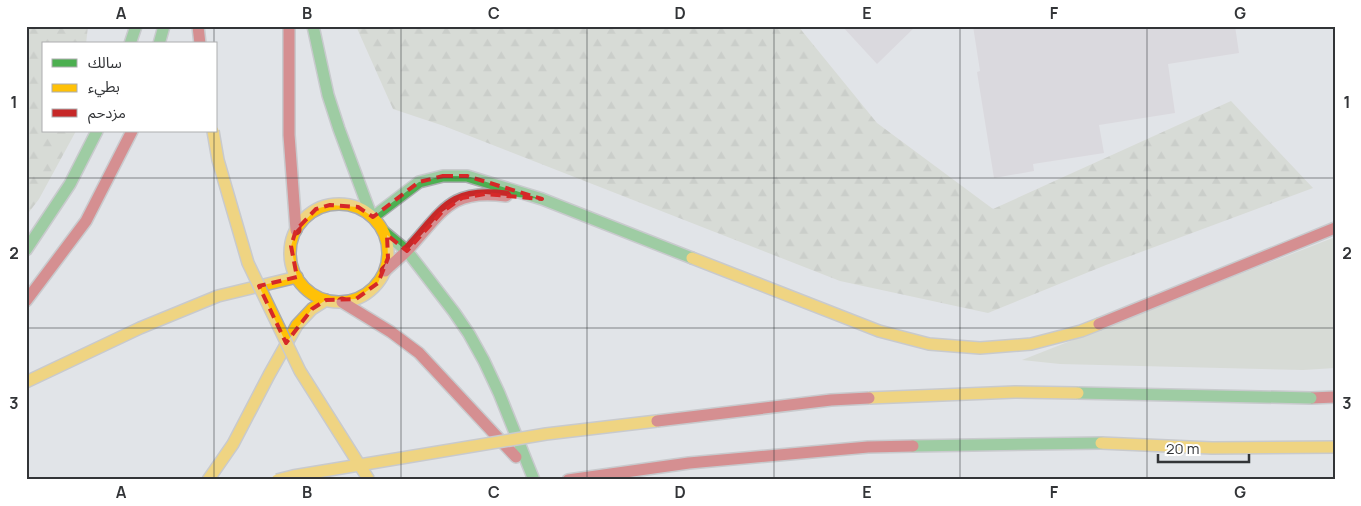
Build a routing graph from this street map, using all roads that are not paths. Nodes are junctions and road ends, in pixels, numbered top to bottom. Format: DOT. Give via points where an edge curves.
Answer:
graph roads {
  1 [pos="136,26"];
  2 [pos="164,26"];
  3 [pos="198,26"];
  4 [pos="289,26"];
  5 [pos="313,26"];
  6 [pos="131,42"];
  7 [pos="160,42"];
  8 [pos="200,42"];
  9 [pos="96,132"];
  10 [pos="131,132"];
  11 [pos="213,132"];
  12 [pos="542,199"];
  13 [pos="372,216"];
  14 [pos="1335,228"];
  15 [pos="296,230"];
  16 [pos="384,232"];
  17 [pos="26,250"];
  18 [pos="407,251"];
  19 [pos="385,271"];
  20 [pos="297,277"];
  21 [pos="326,300"];
  22 [pos="26,301"];
  23 [pos="342,302"];
  24 [pos="26,382"];
  25 [pos="1335,397"];
  26 [pos="1335,447"];
  27 [pos="533,476"];
  28 [pos="208,480"];
  29 [pos="277,480"];
  30 [pos="369,480"];
  31 [pos="568,480"];
  1 -- 6 [label="main road"];
  2 -- 7 [label="main road"];
  3 -- 8 [label="main road"];
  4 -- 15 [label="main road" via="289,135"];
  5 -- 13 [label="main road" via="328,95"];
  9 -- 17 [label="main road" via="70,184"];
  10 -- 22 [label="main road" via="86,221"];
  11 -- 30 [label="main road, bridge" via="218,160 248,263 300,371"];
  12 -- 13 [label="main road" via="467,176 443,176 419,182"];
  12 -- 14 [label="main road" via="879,331 929,344 980,348 1031,344 1081,331"];
  12 -- 18 [label="main road" via="485,194 462,198 442,212"];
  13 -- 15 [label="main road" via="358,208 330,204 316,209"];
  13 -- 16 [label="main road"];
  15 -- 20 [label="main road" via="291,262"];
  16 -- 18 [label="main road"];
  16 -- 19 [label="main road" via="388,245"];
  18 -- 19 [label="main road"];
  18 -- 27 [label="main road" via="469,334 499,393"];
  19 -- 23 [label="main road" via="368,292"];
  20 -- 21 [label="main road" via="305,288"];
  20 -- 24 [label="main road" via="218,296 140,328"];
  21 -- 23 [label="main road"];
  21 -- 28 [label="main road" via="297,325 233,444"];
  23 -- 27 [label="main road" via="386,328 419,353"];
  25 -- 29 [label="main road, bridge" via="1015,392 831,400 546,434"];
  26 -- 31 [label="main road" via="1212,448 1110,443 868,447 689,463"];
}
